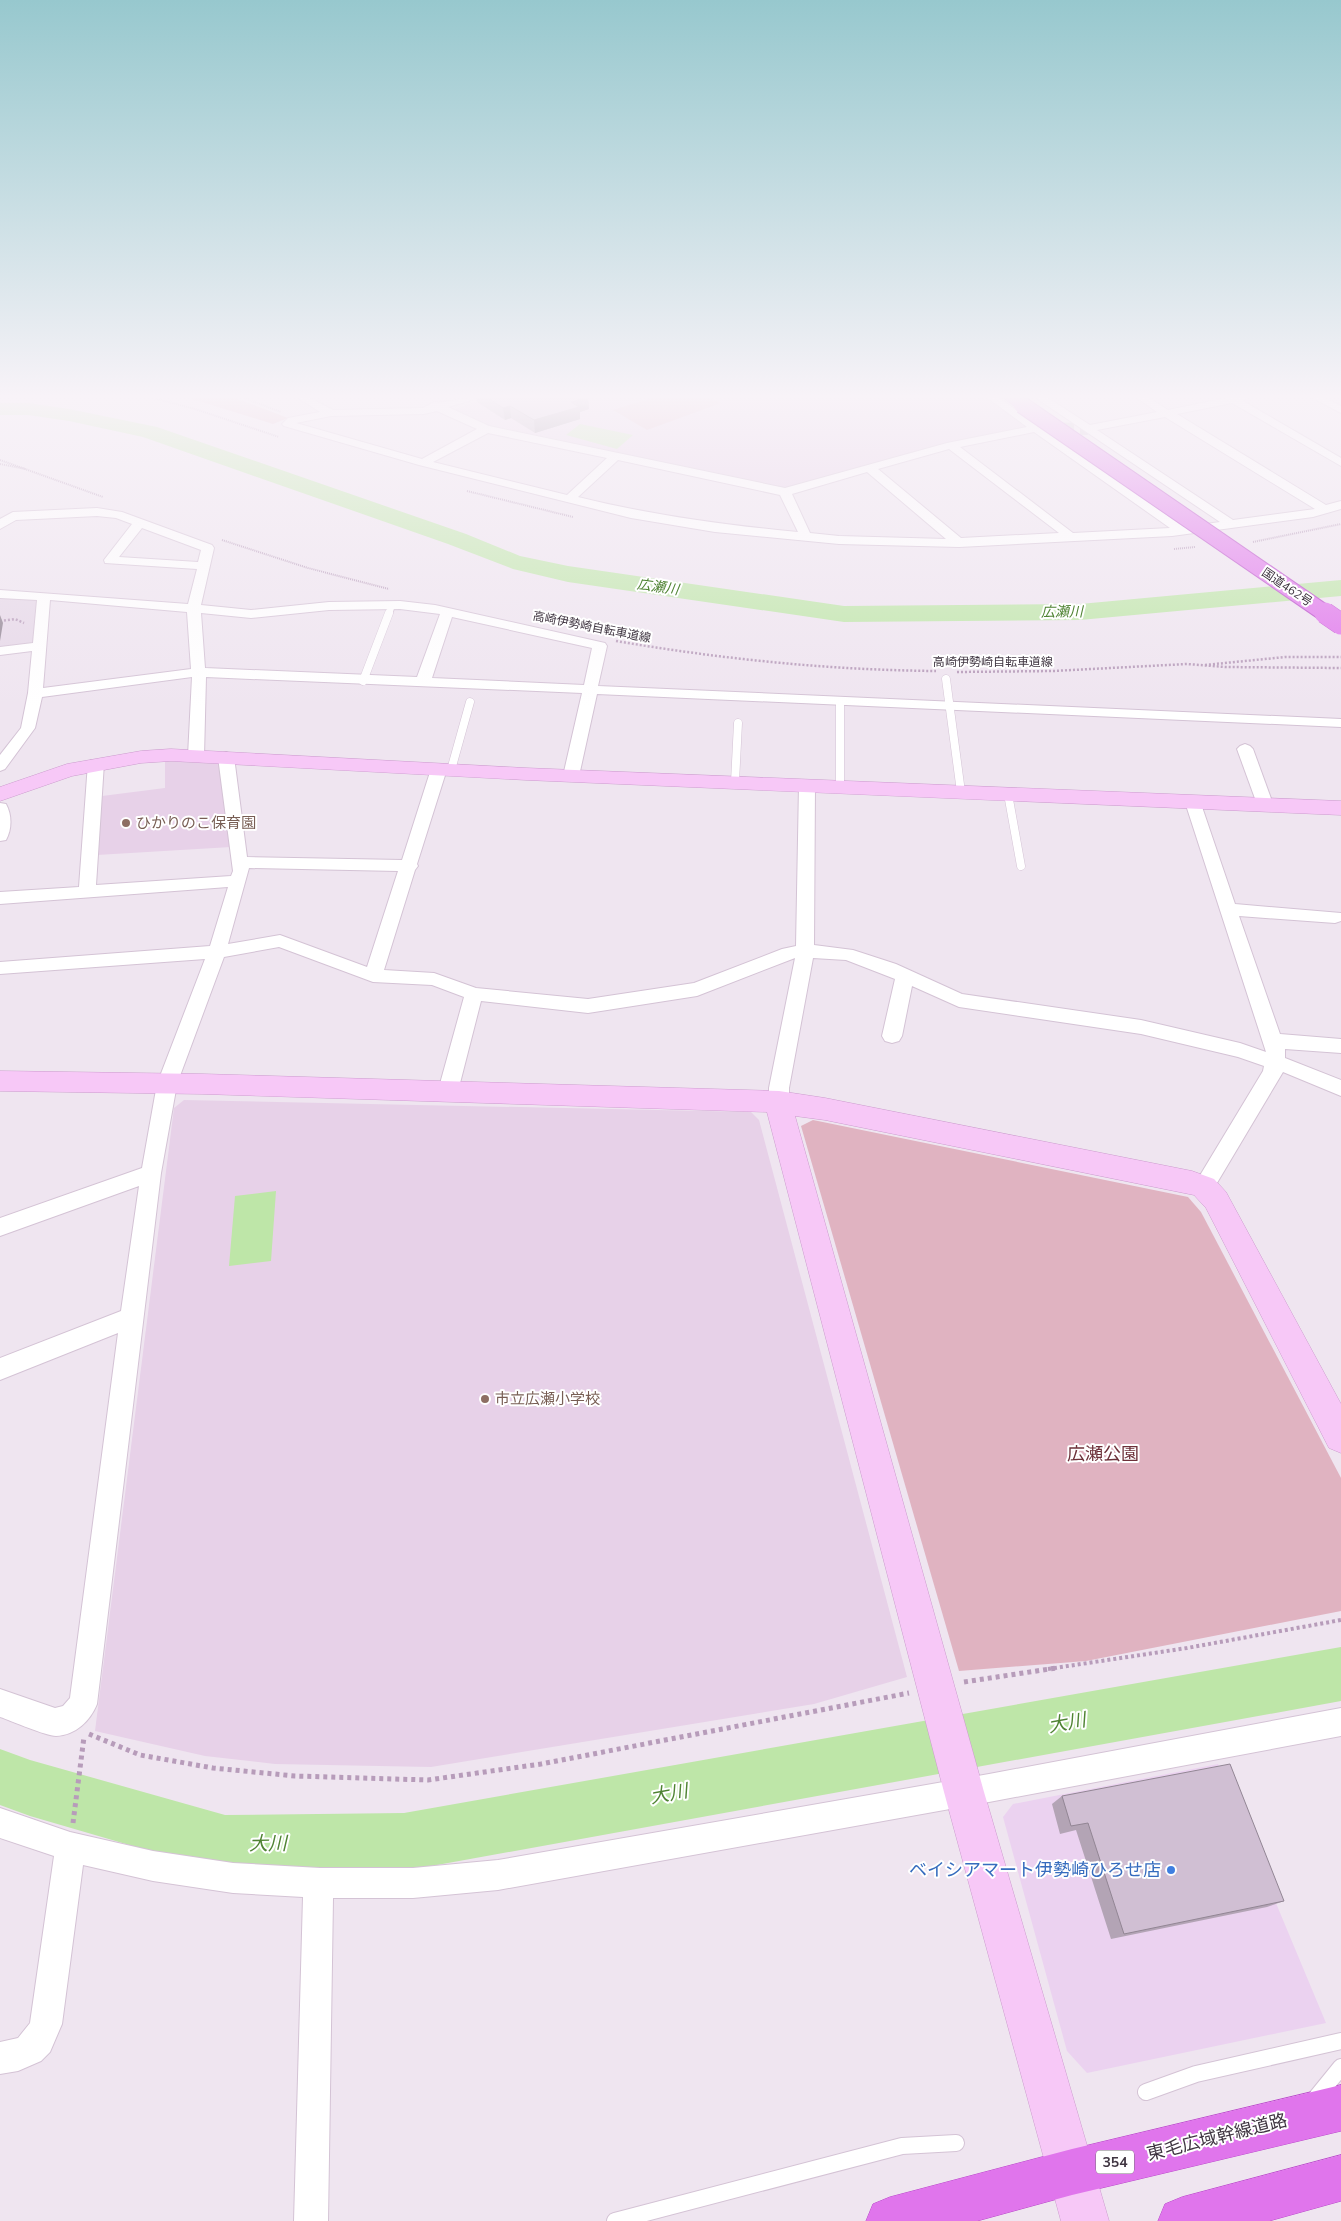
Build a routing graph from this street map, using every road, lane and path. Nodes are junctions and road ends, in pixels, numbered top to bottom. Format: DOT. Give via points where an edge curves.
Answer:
graph roads {
  1 [pos="580,502"];
  2 [pos="790,502"];
  3 [pos="910,502"];
  4 [pos="1025,502"];
  5 [pos="1141,502"];
  6 [pos="1169,502"];
  7 [pos="1176,502"];
  8 [pos="1197,502"];
  9 [pos="1311,502"];
  10 [pos="1341,505"];
  11 [pos="1325,510"];
  12 [pos="6,514"];
  13 [pos="141,523"];
  14 [pos="1231,524"];
  15 [pos="0,526"];
  16 [pos="1182,531"];
  17 [pos="804,537"];
  18 [pos="1071,538"];
  19 [pos="218,539"];
  20 [pos="958,543"];
  21 [pos="204,566"];
  22 [pos="390,589"];
  23 [pos="0,594"];
  24 [pos="44,596"];
  25 [pos="392,605"];
  26 [pos="194,608"];
  27 [pos="447,612"];
  28 [pos="1341,614"];
  29 [pos="15,619"];
  30 [pos="0,621"];
  31 [pos="1341,624"];
  32 [pos="615,641"];
  33 [pos="38,646"];
  34 [pos="0,651"];
  35 [pos="1341,657"];
  36 [pos="1204,666"];
  37 [pos="1341,668"];
  38 [pos="937,671"];
  39 [pos="198,672"];
  40 [pos="955,672"];
  41 [pos="946,679"];
  42 [pos="364,681"];
  43 [pos="423,682"];
  44 [pos="591,690"];
  45 [pos="35,693"];
  46 [pos="840,701"];
  47 [pos="470,702"];
  48 [pos="948,706"];
  49 [pos="738,723"];
  50 [pos="1341,724"];
  51 [pos="1245,749"];
  52 [pos="196,756"];
  53 [pos="226,757"];
  54 [pos="96,763"];
  55 [pos="0,766"];
  56 [pos="445,770"];
  57 [pos="571,776"];
  58 [pos="735,782"];
  59 [pos="807,785"];
  60 [pos="840,787"];
  61 [pos="961,792"];
  62 [pos="0,794"];
  63 [pos="1008,794"];
  64 [pos="1193,802"];
  65 [pos="1265,804"];
  66 [pos="0,808"];
  67 [pos="1341,808"];
  68 [pos="0,836"];
  69 [pos="240,862"];
  70 [pos="410,866"];
  71 [pos="1021,866"];
  72 [pos="237,881"];
  73 [pos="87,892"];
  74 [pos="0,898"];
  75 [pos="1229,908"];
  76 [pos="1339,923"];
  77 [pos="805,951"];
  78 [pos="217,952"];
  79 [pos="0,968"];
  80 [pos="373,976"];
  81 [pos="905,976"];
  82 [pos="474,994"];
  83 [pos="892,1036"];
  84 [pos="1273,1041"];
  85 [pos="1341,1046"];
  86 [pos="1276,1063"];
  87 [pos="0,1081"];
  88 [pos="167,1084"];
  89 [pos="1341,1088"];
  90 [pos="448,1091"];
  91 [pos="779,1102"];
  92 [pos="151,1173"];
  93 [pos="1204,1186"];
  94 [pos="0,1228"];
  95 [pos="131,1317"];
  96 [pos="0,1369"];
  97 [pos="1341,1437"];
  98 [pos="1341,1620"];
  99 [pos="938,1693"];
  100 [pos="0,1703"];
  101 [pos="1341,1722"];
  102 [pos="85,1732"];
  103 [pos="83,1741"];
  104 [pos="962,1785"];
  105 [pos="0,1823"];
  106 [pos="71,1838"];
  107 [pos="320,1883"];
  108 [pos="1341,2041"];
  109 [pos="0,2058"];
  110 [pos="1341,2067"];
  111 [pos="1146,2092"];
  112 [pos="1320,2113"];
  113 [pos="956,2143"];
  114 [pos="1072,2172"];
  115 [pos="1341,2178"];
  116 [pos="311,2221"];
  117 [pos="615,2221"];
  118 [pos="890,2221"];
  119 [pos="1085,2221"];
  120 [pos="1182,2221"];
  1 -- 17 [label="street" via="706,526"];
  2 -- 17 [label="street"];
  3 -- 20 [label="street"];
  4 -- 18 [label="street"];
  5 -- 16 [label="street"];
  6 -- 31 [label="highway, 国道462号, bridge"];
  7 -- 28 [label="highway, 国道462号"];
  8 -- 14 [label="street"];
  9 -- 11 [label="street"];
  10 -- 11 [label="street"];
  11 -- 14 [label="street"];
  12 -- 13 [label="street" via="97,512"];
  12 -- 15 [label="street"];
  13 -- 21 [label="street" via="208,548"];
  13 -- 21 [label="street" via="110,560"];
  14 -- 16 [label="street"];
  16 -- 18 [label="street"];
  17 -- 20 [label="street"];
  18 -- 20 [label="street"];
  19 -- 22 [label="path" via="308,568"];
  21 -- 26 [label="street"];
  23 -- 24 [label="street"];
  24 -- 26 [label="street"];
  24 -- 33 [label="street"];
  25 -- 26 [label="street" via="329,606 251,614"];
  25 -- 27 [label="street"];
  25 -- 42 [label="lane"];
  26 -- 39 [label="street"];
  27 -- 43 [label="street"];
  27 -- 44 [label="street" via="600,646"];
  29 -- 30 [label="path"];
  32 -- 38 [label="path, 高崎伊勢崎自転車道線" via="698,654 816,666"];
  33 -- 34 [label="street"];
  33 -- 45 [label="street"];
  35 -- 36 [label="path, 高崎伊勢崎自転車道線" via="1285,657"];
  36 -- 37 [label="path, 高崎伊勢崎自転車道線"];
  36 -- 40 [label="path, 高崎伊勢崎自転車道線"];
  39 -- 42 [label="street"];
  39 -- 45 [label="street"];
  39 -- 52 [label="street"];
  41 -- 48 [label="lane"];
  42 -- 43 [label="street"];
  43 -- 44 [label="street"];
  44 -- 46 [label="street"];
  44 -- 57 [label="street"];
  45 -- 55 [label="street" via="28,728"];
  46 -- 48 [label="street"];
  46 -- 60 [label="lane"];
  47 -- 56 [label="lane"];
  48 -- 50 [label="street"];
  48 -- 61 [label="lane"];
  49 -- 58 [label="lane"];
  51 -- 65 [label="street"];
  52 -- 53 [label="street"];
  52 -- 54 [label="street" via="141,757"];
  53 -- 56 [label="street"];
  53 -- 69 [label="street"];
  54 -- 62 [label="street" via="66,770"];
  54 -- 73 [label="street"];
  56 -- 57 [label="street"];
  56 -- 70 [label="street"];
  57 -- 58 [label="street"];
  58 -- 59 [label="street"];
  59 -- 60 [label="street"];
  59 -- 77 [label="street"];
  60 -- 61 [label="street"];
  61 -- 63 [label="street"];
  63 -- 64 [label="street"];
  63 -- 71 [label="lane"];
  64 -- 65 [label="street"];
  64 -- 75 [label="street"];
  65 -- 67 [label="street"];
  66 -- 68 [label="street" via="3,822"];
  69 -- 70 [label="street"];
  69 -- 72 [label="street"];
  70 -- 80 [label="street"];
  72 -- 73 [label="street"];
  72 -- 78 [label="street"];
  73 -- 74 [label="street"];
  75 -- 76 [label="street"];
  75 -- 84 [label="street"];
  77 -- 81 [label="street" via="857,956"];
  77 -- 82 [label="street" via="788,953 697,989 588,1006"];
  77 -- 91 [label="street"];
  78 -- 79 [label="street"];
  78 -- 80 [label="street" via="280,941"];
  78 -- 88 [label="street"];
  80 -- 82 [label="street" via="434,979"];
  81 -- 83 [label="street"];
  81 -- 86 [label="street" via="959,1000 1141,1027 1240,1050"];
  82 -- 90 [label="street"];
  84 -- 85 [label="street"];
  84 -- 86 [label="street"];
  86 -- 89 [label="street"];
  86 -- 93 [label="street"];
  87 -- 88 [label="street"];
  88 -- 90 [label="street"];
  88 -- 92 [label="street"];
  90 -- 91 [label="street"];
  91 -- 93 [label="street"];
  91 -- 99 [label="street"];
  92 -- 94 [label="street"];
  92 -- 95 [label="street"];
  93 -- 97 [label="street" via="1216,1200"];
  95 -- 96 [label="street"];
  95 -- 100 [label="street" via="84,1704 71,1718 55,1722"];
  98 -- 99 [label="path"];
  99 -- 102 [label="path" via="541,1764 428,1780 295,1776 213,1768 140,1755"];
  99 -- 104 [label="street"];
  101 -- 104 [label="street"];
  103 -- 106 [label="path"];
  104 -- 107 [label="street" via="498,1875 413,1883"];
  104 -- 114 [label="street"];
  105 -- 106 [label="street"];
  106 -- 107 [label="street" via="153,1866 233,1878"];
  106 -- 109 [label="street" via="46,2024 32,2050"];
  107 -- 116 [label="street"];
  108 -- 111 [label="lane" via="1196,2074"];
  110 -- 112 [label="lane"];
  112 -- 114 [label="highway, 東毛広域幹線道路 / 354"];
  113 -- 117 [label="lane" via="902,2146"];
  114 -- 118 [label="highway, 東毛広域幹線道路 / 354"];
  114 -- 119 [label="street"];
  115 -- 120 [label="highway"];
}
